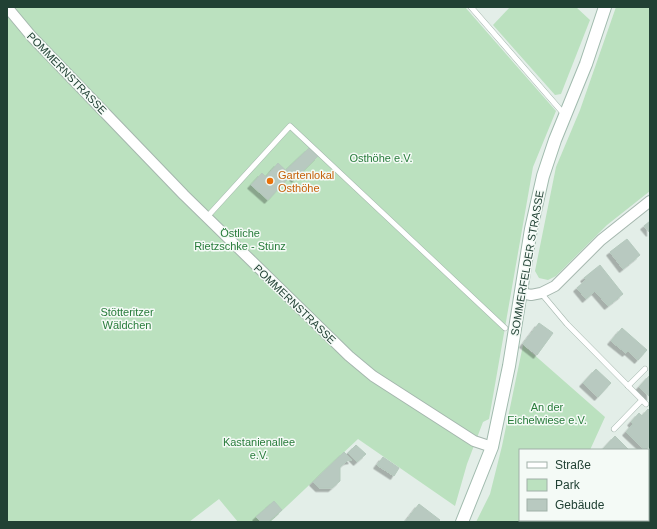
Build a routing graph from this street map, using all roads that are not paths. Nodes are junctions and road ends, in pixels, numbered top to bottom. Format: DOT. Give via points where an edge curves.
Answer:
graph roads {
  1 [pos="7,7"];
  2 [pos="471,7"];
  3 [pos="605,7"];
  4 [pos="564,114"];
  5 [pos="650,201"];
  6 [pos="207,217"];
  7 [pos="521,293"];
  8 [pos="541,293"];
  9 [pos="505,328"];
  10 [pos="644,369"];
  11 [pos="628,386"];
  12 [pos="614,429"];
  13 [pos="492,447"];
  14 [pos="462,522"];
  1 -- 6 [label="street, POMMERNSTRASSE" via="32,37"];
  2 -- 4 [label="lane"];
  3 -- 4 [label="main road, SOMMERFELDER STRASSE" via="586,64"];
  4 -- 7 [label="main road, SOMMERFELDER STRASSE" via="543,176"];
  5 -- 8 [label="street" via="601,240 555,286"];
  6 -- 9 [label="lane" via="290,126"];
  6 -- 13 [label="street, POMMERNSTRASSE" via="349,356 373,376 474,441"];
  7 -- 8 [label="street"];
  7 -- 13 [label="main road, SOMMERFELDER STRASSE"];
  8 -- 11 [label="lane" via="567,324"];
  10 -- 11 [label="lane"];
  11 -- 12 [label="lane" via="644,402"];
  13 -- 14 [label="main road, SOMMERFELDER STRASSE"];
}
